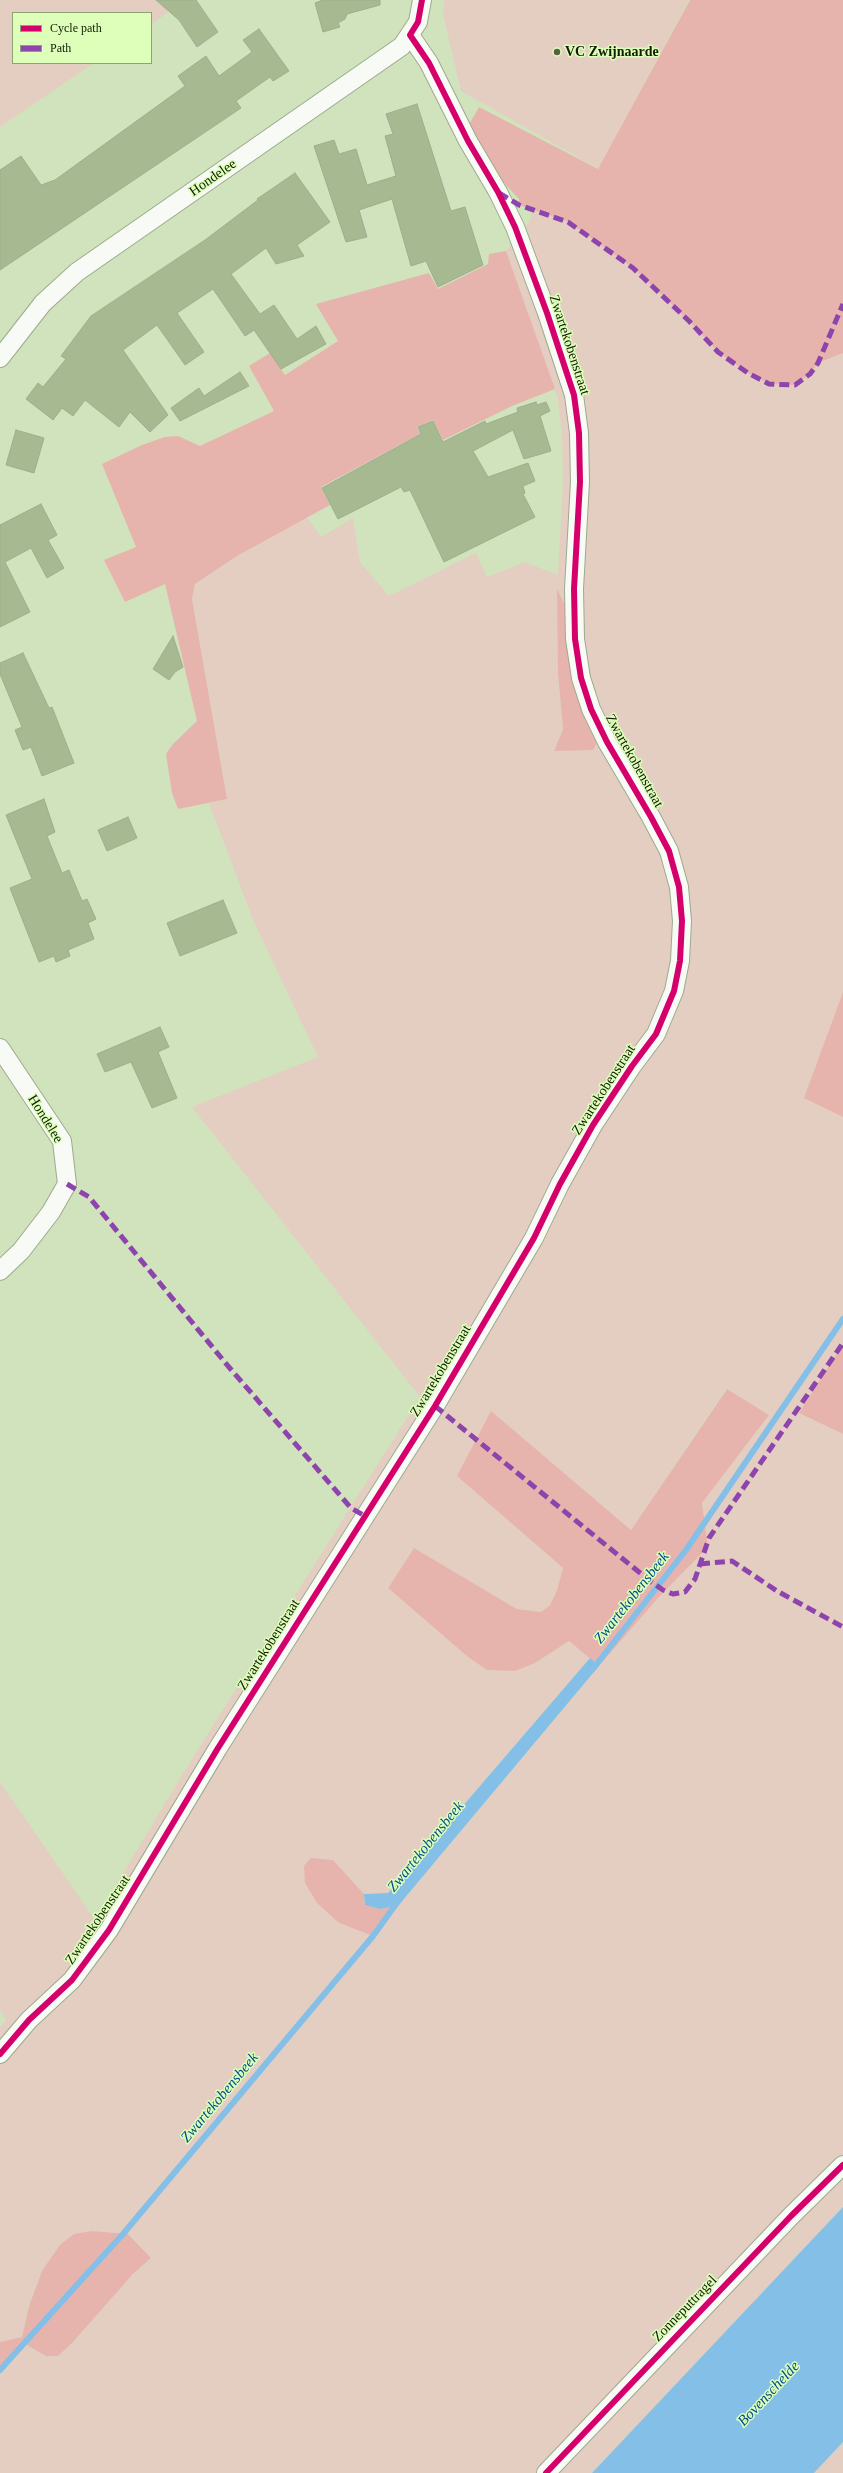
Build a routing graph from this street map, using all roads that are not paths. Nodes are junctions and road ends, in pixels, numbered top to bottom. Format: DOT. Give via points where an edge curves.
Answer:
graph roads {
  1 [pos="422,0"];
  2 [pos="410,35"];
  3 [pos="0,358"];
  4 [pos="0,1048"];
  5 [pos="0,1271"];
  6 [pos="0,2054"];
  7 [pos="843,2164"];
  8 [pos="546,2473"];
  1 -- 2 [label="street, Hondelee" via="418,22"];
  2 -- 3 [label="street, Hondelee" via="402,46 385,59 77,272 43,303"];
  2 -- 6 [label="street, Zwartekobenstraat" via="429,63 515,227 574,395 579,433 580,482 574,589 575,639 581,678 591,709 607,742 652,817 669,851 679,887 682,921 674,991 656,1034 593,1125 534,1238 435,1406 218,1748 109,1930 72,1980 29,2020"];
  4 -- 5 [label="street, Hondelee" via="62,1141 67,1184 51,1212 21,1251"];
  7 -- 8 [label="street, Zonneputtragel" via="790,2216"];
}
